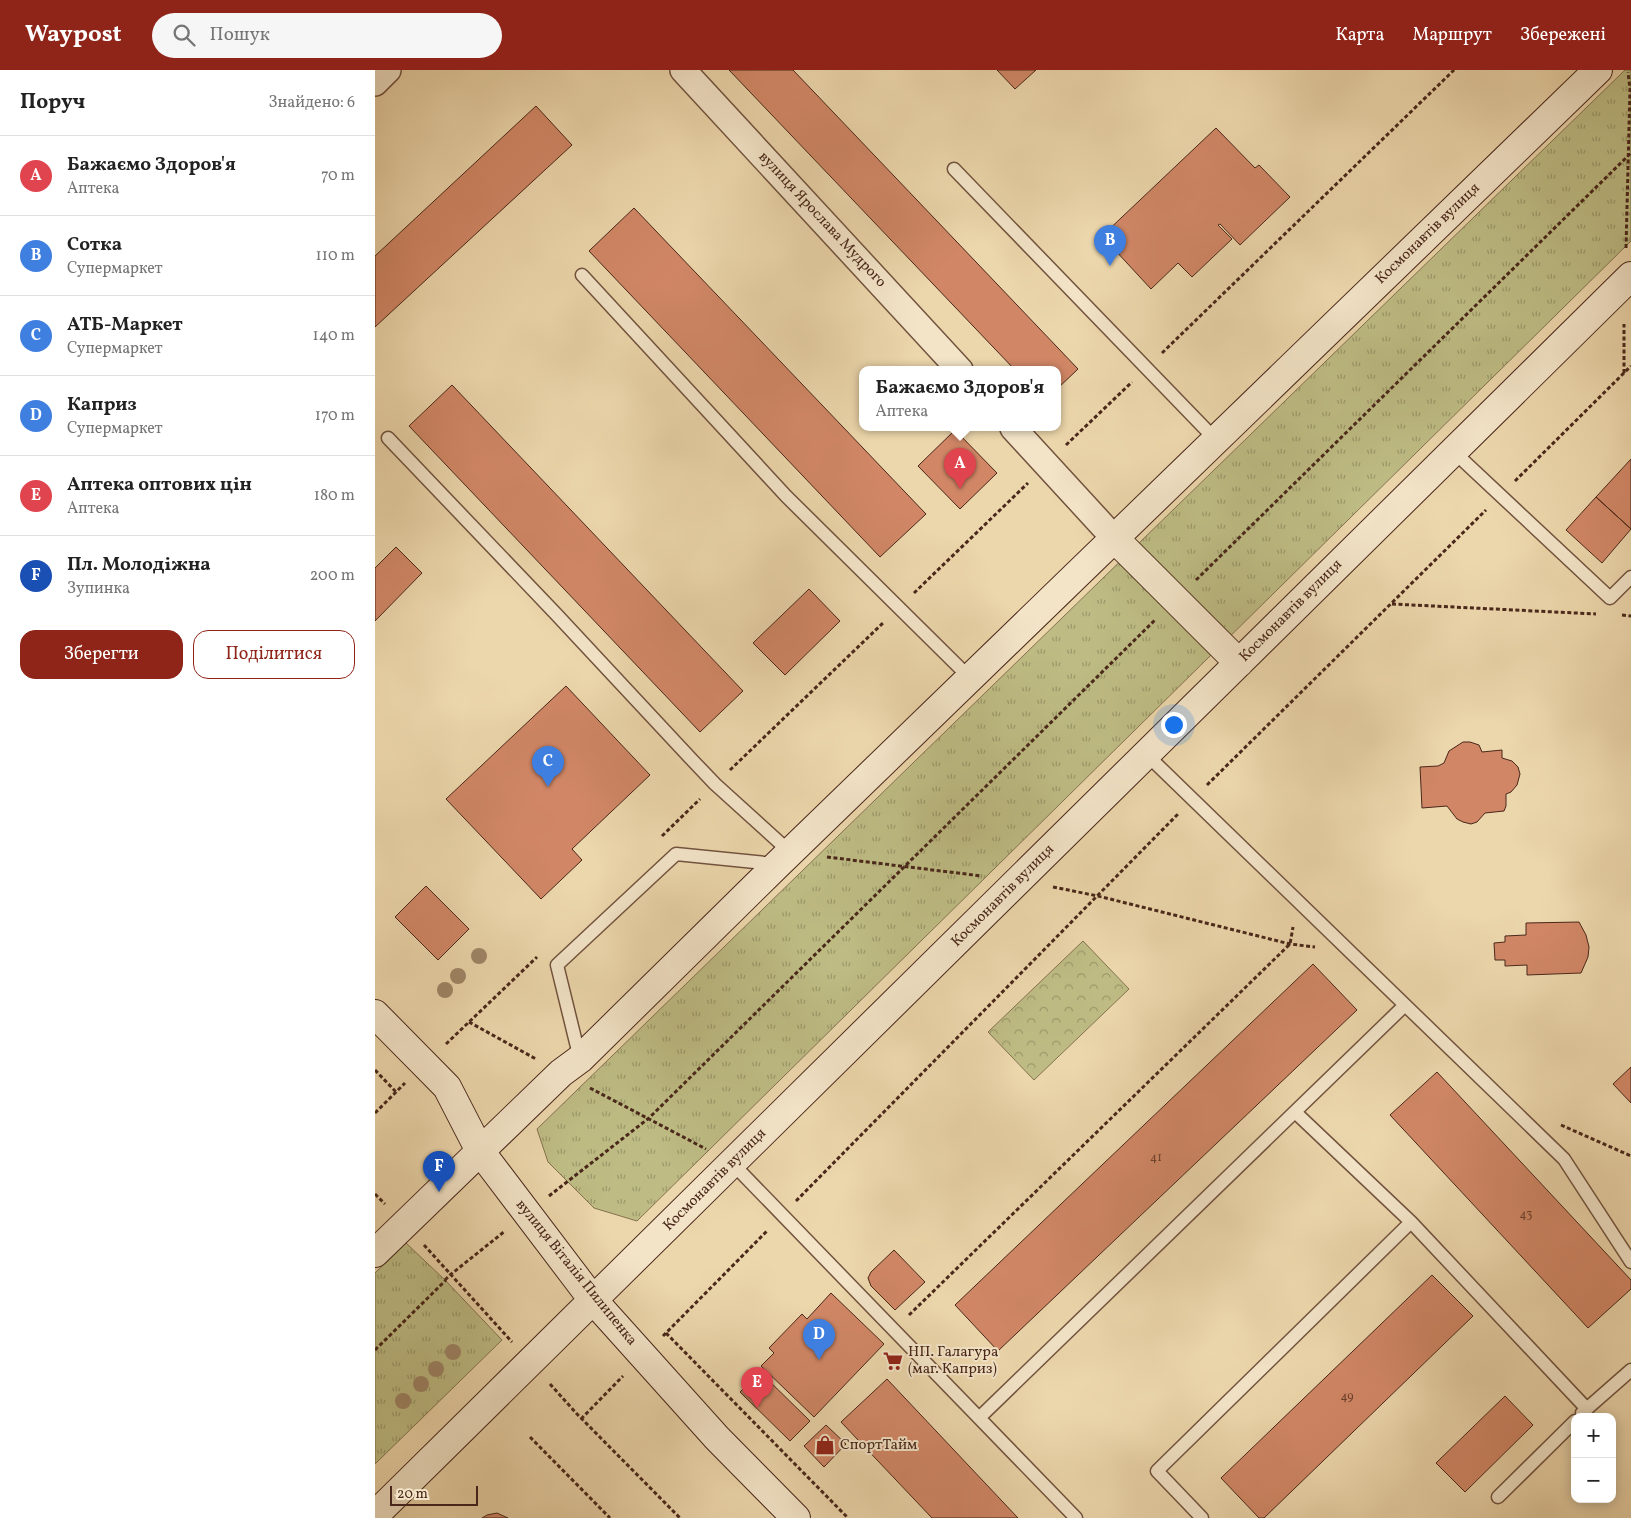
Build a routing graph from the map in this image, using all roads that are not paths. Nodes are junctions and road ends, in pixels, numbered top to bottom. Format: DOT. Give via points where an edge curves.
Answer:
graph roads {
  1 [pos="388,70"];
  2 [pos="683,70"];
  3 [pos="1597,70"];
  4 [pos="375,83"];
  5 [pos="954,169"];
  6 [pos="582,275"];
  7 [pos="1628,279"];
  8 [pos="956,366"];
  9 [pos="1016,431"];
  10 [pos="388,438"];
  11 [pos="1215,440"];
  12 [pos="1453,451"];
  13 [pos="1114,538"];
  14 [pos="1631,577"];
  15 [pos="1239,663"];
  16 [pos="971,678"];
  17 [pos="1146,754"];
  18 [pos="784,858"];
  19 [pos="1405,1004"];
  20 [pos="375,1014"];
  21 [pos="571,1066"];
  22 [pos="1295,1112"];
  23 [pos="480,1151"];
  24 [pos="732,1163"];
  25 [pos="1411,1222"];
  26 [pos="375,1253"];
  27 [pos="1631,1262"];
  28 [pos="593,1300"];
  29 [pos="1631,1370"];
  30 [pos="1583,1413"];
  31 [pos="979,1418"];
  32 [pos="1571,1425"];
  33 [pos="1498,1497"];
  34 [pos="375,1515"];
  35 [pos="796,1518"];
  36 [pos="1076,1518"];
  37 [pos="1202,1518"];
  1 -- 4 [label="street"];
  2 -- 8 [label="street, вулиця Ярослава Мудрого"];
  3 -- 11 [label="street, Космонавтів вулиця"];
  5 -- 11 [label="lane"];
  6 -- 16 [label="lane" via="786,496"];
  7 -- 12 [label="street, Космонавтів вулиця"];
  9 -- 13 [label="street"];
  10 -- 18 [label="lane"];
  11 -- 13 [label="street, Космонавтів вулиця"];
  12 -- 14 [label="lane" via="1610,598"];
  12 -- 15 [label="street, Космонавтів вулиця"];
  13 -- 15 [label="street"];
  13 -- 16 [label="street, Космонавтів вулиця"];
  15 -- 17 [label="street, Космонавтів вулиця"];
  16 -- 18 [label="street, Космонавтів вулиця"];
  17 -- 19 [label="lane"];
  17 -- 24 [label="street, Космонавтів вулиця"];
  18 -- 21 [label="street, Космонавтів вулиця"];
  18 -- 21 [label="lane" via="676,854 557,965"];
  19 -- 22 [label="lane"];
  19 -- 27 [label="lane" via="1564,1160"];
  20 -- 23 [label="street, вулиця Віталія Пилипенка" via="447,1087"];
  21 -- 23 [label="street, Космонавтів вулиця"];
  22 -- 25 [label="lane"];
  22 -- 31 [label="lane"];
  23 -- 26 [label="street, Космонавтів вулиця"];
  23 -- 28 [label="street, вулиця Віталія Пилипенка"];
  24 -- 28 [label="street, Космонавтів вулиця"];
  24 -- 31 [label="lane"];
  25 -- 30 [label="lane"];
  25 -- 37 [label="lane" via="1157,1471"];
  28 -- 34 [label="street, Космонавтів вулиця"];
  28 -- 35 [label="street, вулиця Віталія Пилипенка" via="717,1438"];
  29 -- 30 [label="lane"];
  31 -- 36 [label="lane"];
  32 -- 33 [label="lane"];
}
